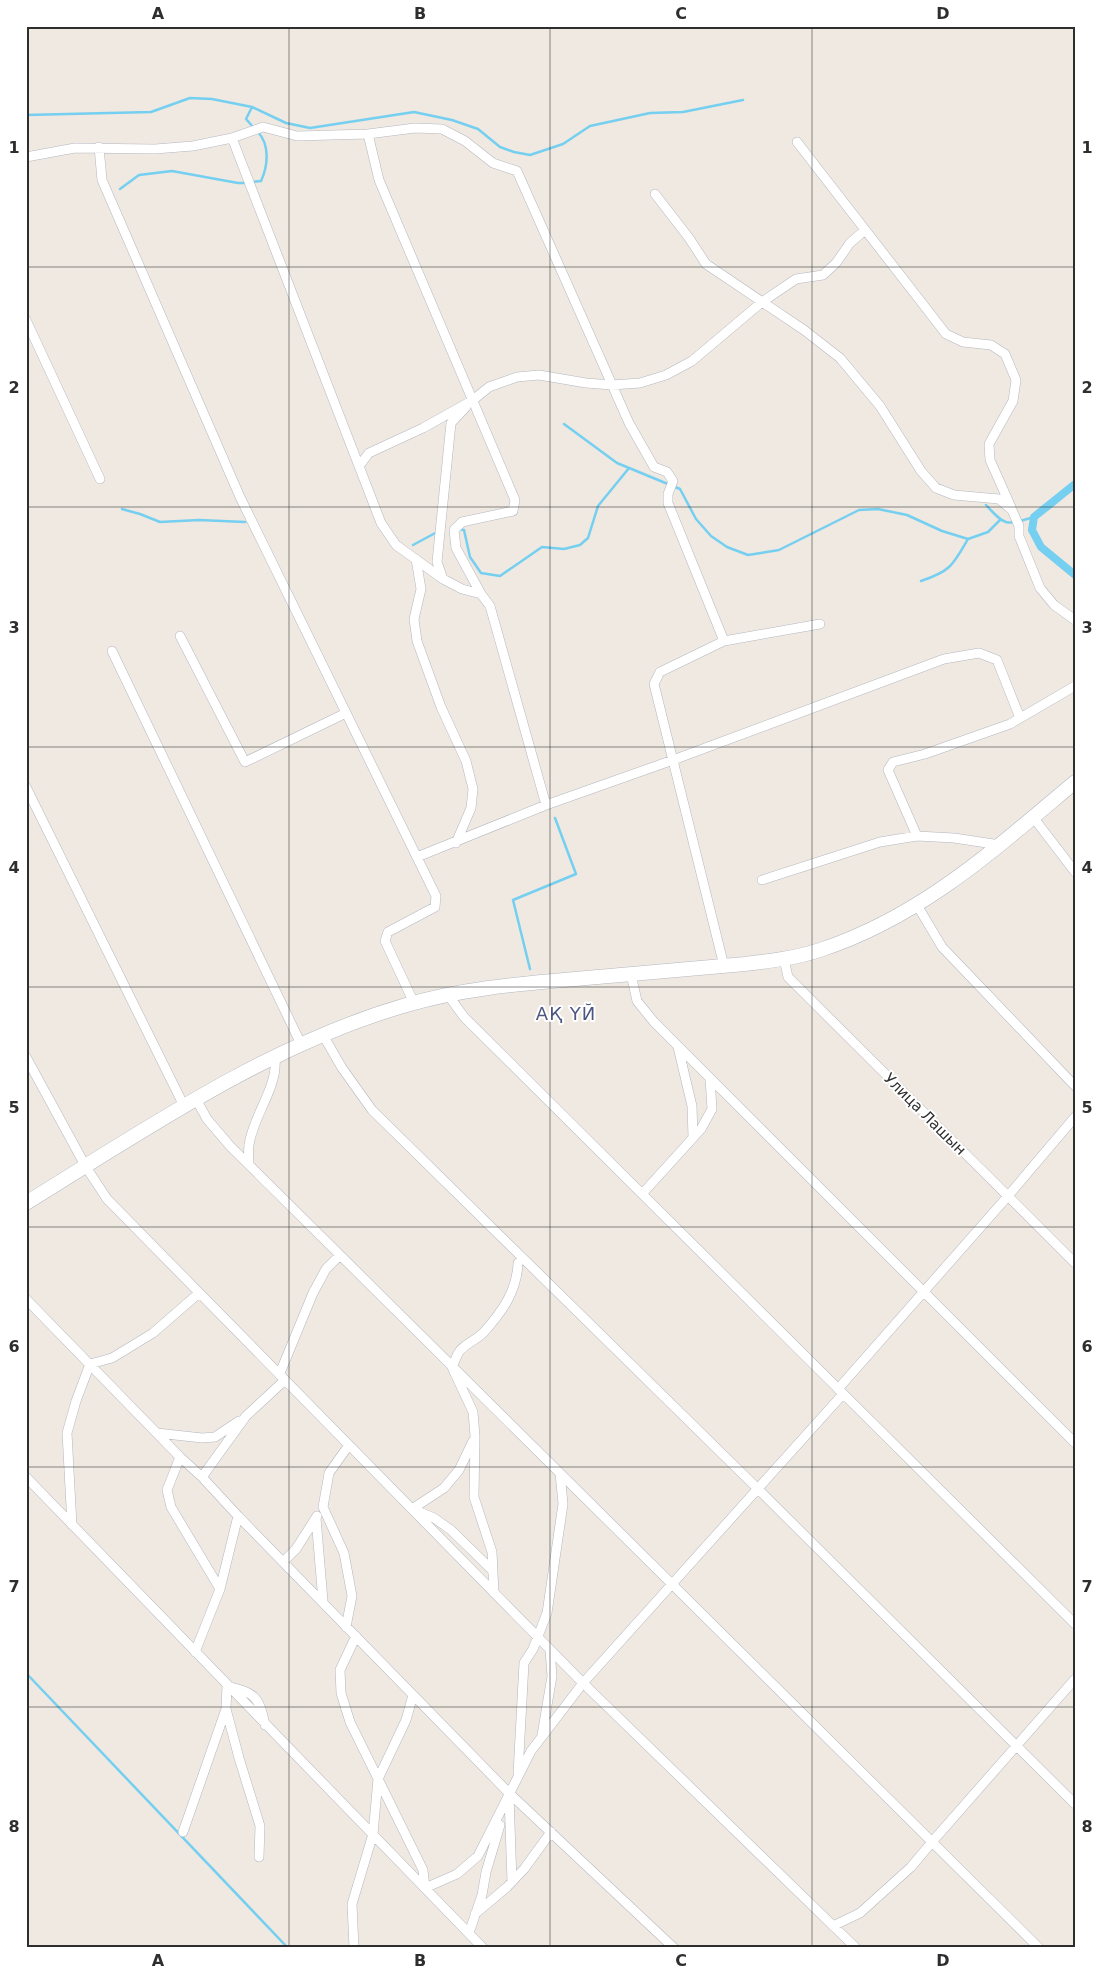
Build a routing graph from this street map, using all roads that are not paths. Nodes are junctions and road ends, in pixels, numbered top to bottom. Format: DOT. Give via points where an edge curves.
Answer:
graph roads {
  1 [pos="368,134"];
  2 [pos="232,138"];
  3 [pos="797,142"];
  4 [pos="99,147"];
  5 [pos="26,157"];
  6 [pos="655,194"];
  7 [pos="865,230"];
  8 [pos="762,302"];
  9 [pos="26,320"];
  10 [pos="612,385"];
  11 [pos="472,400"];
  12 [pos="359,466"];
  13 [pos="100,479"];
  14 [pos="1012,510"];
  15 [pos="416,559"];
  16 [pos="443,578"];
  17 [pos="481,594"];
  18 [pos="1075,620"];
  19 [pos="820,624"];
  20 [pos="180,636"];
  21 [pos="724,641"];
  22 [pos="112,651"];
  23 [pos="1075,686"];
  24 [pos="346,713"];
  25 [pos="1020,718"];
  26 [pos="673,760"];
  27 [pos="1075,782"];
  28 [pos="26,787"];
  29 [pos="546,805"];
  30 [pos="1034,817"];
  31 [pos="917,836"];
  32 [pos="456,843"];
  33 [pos="1000,845"];
  34 [pos="418,857"];
  35 [pos="1075,872"];
  36 [pos="762,880"];
  37 [pos="917,905"];
  38 [pos="784,959"];
  39 [pos="724,966"];
  40 [pos="631,974"];
  41 [pos="448,995"];
  42 [pos="414,1003"];
  43 [pos="323,1035"];
  44 [pos="301,1044"];
  45 [pos="677,1046"];
  46 [pos="26,1057"];
  47 [pos="275,1058"];
  48 [pos="710,1078"];
  49 [pos="1075,1086"];
  50 [pos="190,1102"];
  51 [pos="1075,1117"];
  52 [pos="693,1137"];
  53 [pos="249,1165"];
  54 [pos="86,1167"];
  55 [pos="642,1194"];
  56 [pos="1008,1196"];
  57 [pos="26,1203"];
  58 [pos="340,1255"];
  59 [pos="518,1263"];
  60 [pos="1075,1263"];
  61 [pos="199,1292"];
  62 [pos="924,1292"];
  63 [pos="26,1299"];
  64 [pos="90,1364"];
  65 [pos="452,1366"];
  66 [pos="282,1376"];
  67 [pos="841,1392"];
  68 [pos="479,1393"];
  69 [pos="473,1412"];
  70 [pos="246,1416"];
  71 [pos="157,1433"];
  72 [pos="475,1436"];
  73 [pos="1075,1443"];
  74 [pos="349,1445"];
  75 [pos="180,1457"];
  76 [pos="560,1473"];
  77 [pos="26,1477"];
  78 [pos="202,1477"];
  79 [pos="758,1489"];
  80 [pos="323,1507"];
  81 [pos="412,1509"];
  82 [pos="238,1516"];
  83 [pos="316,1518"];
  84 [pos="72,1525"];
  85 [pos="283,1562"];
  86 [pos="493,1572"];
  87 [pos="672,1584"];
  88 [pos="220,1589"];
  89 [pos="494,1592"];
  90 [pos="323,1601"];
  91 [pos="1075,1624"];
  92 [pos="346,1626"];
  93 [pos="537,1635"];
  94 [pos="356,1636"];
  95 [pos="550,1650"];
  96 [pos="195,1652"];
  97 [pos="1075,1679"];
  98 [pos="582,1683"];
  99 [pos="227,1686"];
  100 [pos="413,1695"];
  101 [pos="226,1709"];
  102 [pos="541,1738"];
  103 [pos="1017,1746"];
  104 [pos="518,1777"];
  105 [pos="378,1779"];
  106 [pos="509,1793"];
  107 [pos="1075,1804"];
  108 [pos="183,1832"];
  109 [pos="551,1832"];
  110 [pos="372,1834"];
  111 [pos="932,1842"];
  112 [pos="259,1857"];
  113 [pos="512,1882"];
  114 [pos="426,1888"];
  115 [pos="474,1915"];
  116 [pos="833,1926"];
  117 [pos="469,1933"];
  118 [pos="354,1948"];
  119 [pos="483,1948"];
  120 [pos="674,1948"];
  121 [pos="856,1948"];
  122 [pos="1039,1948"];
  1 -- 2 [label="street" via="297,136 263,127"];
  1 -- 10 [label="street" via="415,128 442,129 465,141 493,163 517,171"];
  1 -- 11 [label="street" via="379,180"];
  2 -- 4 [label="street" via="155,149"];
  2 -- 12 [label="street"];
  3 -- 7 [label="street"];
  4 -- 5 [label="street"];
  4 -- 24 [label="street" via="102,180 240,496"];
  6 -- 8 [label="street" via="706,264"];
  7 -- 8 [label="street" via="822,275 796,279"];
  7 -- 14 [label="street" via="946,334 962,342 991,345 1005,354 1016,380 1013,401 989,444 990,460"];
  8 -- 10 [label="street" via="692,361 666,375 640,383"];
  8 -- 14 [label="street" via="840,358 880,406 921,471 936,488 954,495 999,499"];
  9 -- 13 [label="street"];
  10 -- 11 [label="street" via="539,375 517,377 489,387"];
  10 -- 21 [label="street" via="654,467 668,472 674,481 668,503"];
  11 -- 12 [label="street" via="369,453"];
  11 -- 16 [label="street" via="451,423 437,562"];
  11 -- 17 [label="street" via="515,500 513,511 462,522 454,530 456,548"];
  12 -- 15 [label="street" via="382,523 396,545"];
  14 -- 18 [label="street" via="1040,588 1054,605"];
  15 -- 16 [label="street"];
  15 -- 32 [label="street" via="421,589 414,619 417,641 441,707 466,761 473,789 471,808"];
  16 -- 17 [label="street" via="462,589"];
  17 -- 29 [label="street" via="490,606"];
  19 -- 21 [label="street"];
  20 -- 24 [label="street" via="245,762"];
  21 -- 26 [label="street" via="660,672 654,684"];
  22 -- 44 [label="street"];
  23 -- 25 [label="street"];
  24 -- 34 [label="street"];
  25 -- 26 [label="street" via="996,660 979,653 944,658"];
  25 -- 31 [label="street" via="925,754 893,762 888,770"];
  26 -- 29 [label="street"];
  26 -- 39 [label="street"];
  27 -- 30 [label="main road"];
  28 -- 50 [label="street"];
  29 -- 32 [label="street"];
  30 -- 33 [label="main road"];
  30 -- 35 [label="street"];
  31 -- 33 [label="street"];
  31 -- 36 [label="street" via="880,842"];
  32 -- 34 [label="street"];
  33 -- 37 [label="main road"];
  34 -- 42 [label="street" via="436,896 435,907 388,932 384,941"];
  37 -- 38 [label="main road" via="854,938"];
  37 -- 49 [label="street" via="942,947"];
  38 -- 39 [label="main road"];
  38 -- 56 [label="street, Улица Лашын" via="788,976"];
  39 -- 40 [label="main road"];
  40 -- 41 [label="main road" via="495,986"];
  40 -- 45 [label="street" via="637,1001"];
  41 -- 42 [label="main road"];
  41 -- 55 [label="street" via="464,1017"];
  42 -- 43 [label="main road"];
  43 -- 44 [label="main road"];
  43 -- 79 [label="street" via="372,1110"];
  44 -- 47 [label="main road"];
  45 -- 48 [label="street"];
  45 -- 52 [label="street" via="692,1106"];
  46 -- 54 [label="street"];
  47 -- 50 [label="main road"];
  47 -- 53 [label="street" via="276,1072 249,1145"];
  48 -- 52 [label="street" via="712,1110"];
  48 -- 62 [label="street"];
  50 -- 53 [label="street"];
  50 -- 54 [label="main road"];
  51 -- 56 [label="street"];
  52 -- 55 [label="street"];
  53 -- 58 [label="street"];
  54 -- 57 [label="main road"];
  54 -- 61 [label="street" via="107,1199"];
  55 -- 67 [label="street"];
  56 -- 60 [label="street, Улица Лашын"];
  56 -- 62 [label="street"];
  58 -- 65 [label="street"];
  58 -- 66 [label="street" via="326,1269 312,1293"];
  59 -- 65 [label="street" via="514,1290 507,1301 483,1334 460,1351"];
  61 -- 64 [label="street" via="153,1332 112,1358"];
  61 -- 66 [label="street"];
  62 -- 67 [label="street"];
  62 -- 73 [label="street"];
  63 -- 64 [label="street"];
  64 -- 71 [label="street"];
  64 -- 84 [label="street" via="67,1433"];
  65 -- 68 [label="street"];
  65 -- 69 [label="street"];
  66 -- 70 [label="street"];
  66 -- 74 [label="street"];
  67 -- 79 [label="street"];
  67 -- 91 [label="street"];
  68 -- 69 [label="street"];
  68 -- 76 [label="street"];
  69 -- 72 [label="street"];
  70 -- 71 [label="street" via="215,1437"];
  70 -- 78 [label="street"];
  71 -- 75 [label="street"];
  72 -- 81 [label="street" via="459,1470 444,1488"];
  72 -- 86 [label="street" via="474,1497 492,1552"];
  74 -- 80 [label="street" via="329,1473"];
  74 -- 81 [label="street"];
  75 -- 78 [label="street"];
  75 -- 88 [label="street" via="168,1490 171,1507"];
  76 -- 87 [label="street"];
  76 -- 93 [label="street" via="563,1504 547,1613"];
  77 -- 84 [label="street"];
  78 -- 82 [label="street"];
  79 -- 87 [label="street"];
  79 -- 103 [label="street"];
  80 -- 83 [label="street"];
  80 -- 92 [label="street" via="344,1553 352,1596"];
  81 -- 86 [label="street" via="434,1518 450,1530"];
  81 -- 89 [label="street"];
  82 -- 85 [label="street"];
  82 -- 88 [label="street"];
  83 -- 85 [label="street" via="296,1549"];
  83 -- 90 [label="street"];
  84 -- 96 [label="street"];
  85 -- 90 [label="street"];
  86 -- 89 [label="street"];
  87 -- 98 [label="street"];
  87 -- 111 [label="street"];
  88 -- 96 [label="street"];
  89 -- 93 [label="street"];
  90 -- 92 [label="street"];
  92 -- 94 [label="street"];
  93 -- 95 [label="street"];
  93 -- 104 [label="street" via="524,1663"];
  94 -- 100 [label="street"];
  94 -- 105 [label="street" via="340,1670 341,1692 350,1722"];
  95 -- 98 [label="street"];
  95 -- 102 [label="street" via="552,1676"];
  96 -- 99 [label="street"];
  97 -- 103 [label="street"];
  98 -- 102 [label="street"];
  98 -- 116 [label="street"];
  99 -- 101 [label="street"];
  99 -- 110 [label="street"];
  100 -- 105 [label="street" via="406,1720"];
  100 -- 106 [label="street"];
  101 -- 108 [label="street"];
  101 -- 112 [label="street" via="260,1826"];
  102 -- 104 [label="street"];
  103 -- 107 [label="street"];
  103 -- 111 [label="street"];
  104 -- 106 [label="street"];
  105 -- 110 [label="street"];
  105 -- 114 [label="street" via="423,1870"];
  106 -- 109 [label="street"];
  106 -- 113 [label="street"];
  106 -- 114 [label="street" via="478,1856 457,1874"];
  106 -- 115 [label="street"];
  109 -- 113 [label="street"];
  109 -- 120 [label="street"];
  110 -- 114 [label="street"];
  110 -- 118 [label="street" via="352,1904"];
  111 -- 116 [label="street" via="911,1867 860,1912"];
  111 -- 122 [label="street"];
  113 -- 115 [label="street"];
  114 -- 117 [label="street"];
  115 -- 117 [label="street"];
  116 -- 121 [label="street"];
  117 -- 119 [label="street"];
}
